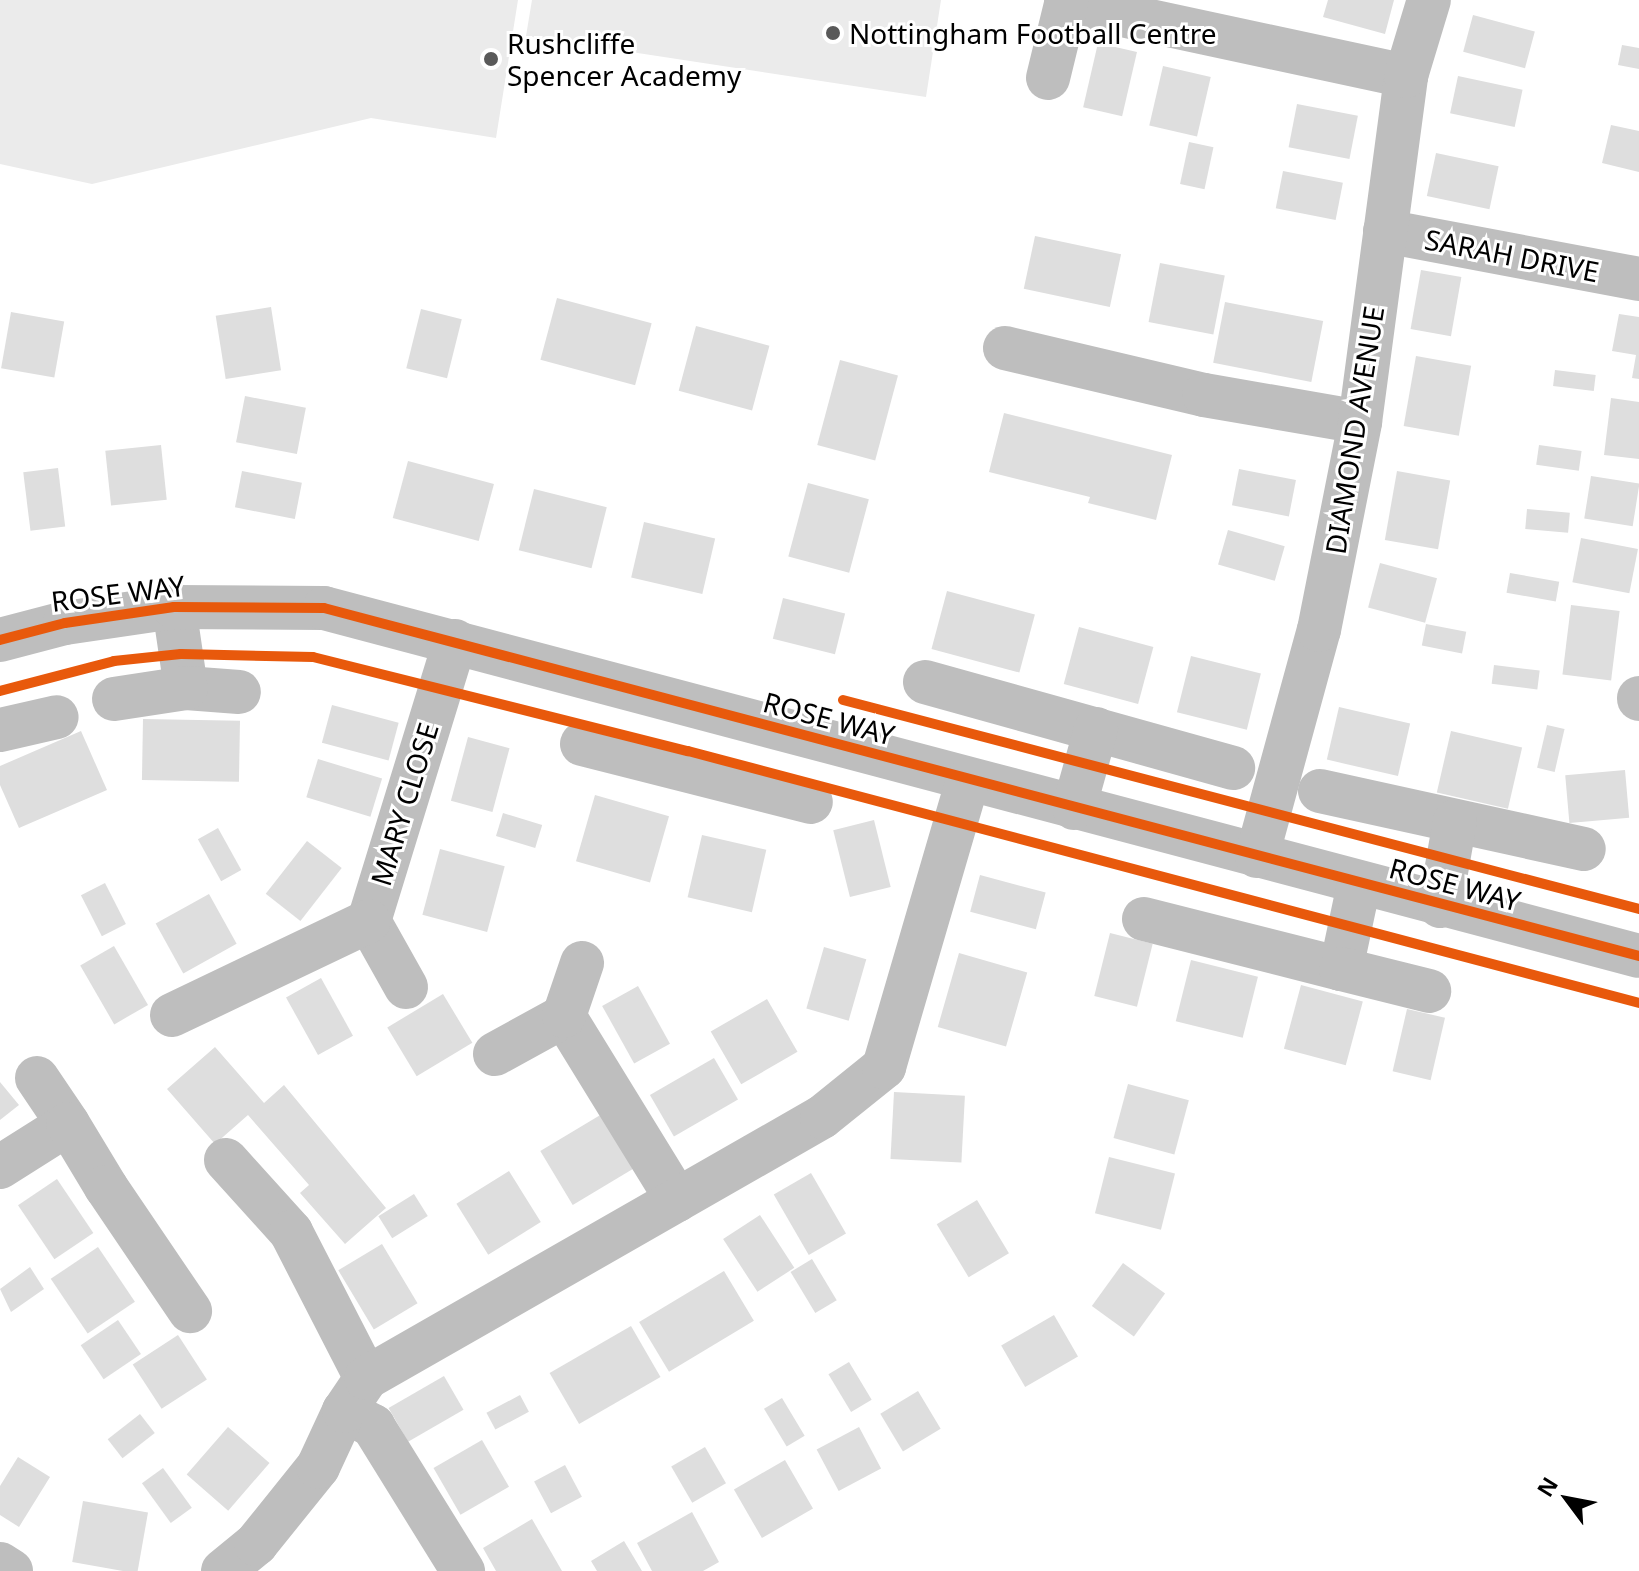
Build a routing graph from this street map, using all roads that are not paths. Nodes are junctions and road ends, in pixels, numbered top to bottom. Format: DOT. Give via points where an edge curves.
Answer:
graph roads {
  1 [pos="1429,0"];
  2 [pos="1067,1"];
  3 [pos="1406,76"];
  4 [pos="1048,78"];
  5 [pos="1385,231"];
  6 [pos="1639,279"];
  7 [pos="1005,348"];
  8 [pos="1360,422"];
  9 [pos="174,607"];
  10 [pos="0,640"];
  11 [pos="455,641"];
  12 [pos="925,682"];
  13 [pos="186,688"];
  14 [pos="239,692"];
  15 [pos="114,699"];
  16 [pos="698,709"];
  17 [pos="57,717"];
  18 [pos="1096,729"];
  19 [pos="0,730"];
  20 [pos="582,744"];
  21 [pos="1233,768"];
  22 [pos="683,769"];
  23 [pos="968,780"];
  24 [pos="1320,791"];
  25 [pos="811,802"];
  26 [pos="1074,808"];
  27 [pos="1455,821"];
  28 [pos="1584,849"];
  29 [pos="1257,856"];
  30 [pos="1359,884"];
  31 [pos="1440,906"];
  32 [pos="1144,919"];
  33 [pos="369,921"];
  34 [pos="1639,956"];
  35 [pos="582,963"];
  36 [pos="1341,969"];
  37 [pos="406,987"];
  38 [pos="1429,991"];
  39 [pos="172,1015"];
  40 [pos="564,1016"];
  41 [pos="495,1054"];
  42 [pos="37,1078"];
  43 [pos="68,1124"];
  44 [pos="226,1160"];
  45 [pos="0,1167"];
  46 [pos="677,1200"];
  47 [pos="190,1311"];
  48 [pos="355,1394"];
  49 [pos="267,1557"];
  50 [pos="0,1564"];
  51 [pos="11,1571"];
  52 [pos="223,1571"];
  53 [pos="463,1571"];
  1 -- 3 [label="street, DIAMOND AVENUE"];
  2 -- 3 [label="street"];
  2 -- 4 [label="street"];
  3 -- 5 [label="street, DIAMOND AVENUE"];
  5 -- 6 [label="street, SARAH DRIVE"];
  5 -- 8 [label="street, DIAMOND AVENUE"];
  7 -- 8 [label="street" via="1204,395"];
  8 -- 29 [label="street, DIAMOND AVENUE" via="1319,630"];
  9 -- 10 [label="street, ROSE WAY" via="65,623"];
  9 -- 11 [label="street, ROSE WAY" via="324,608"];
  9 -- 13 [label="street"];
  11 -- 16 [label="street, ROSE WAY"];
  11 -- 33 [label="street, MARY CLOSE"];
  12 -- 18 [label="street"];
  13 -- 14 [label="street"];
  13 -- 15 [label="street"];
  16 -- 22 [label="street"];
  16 -- 23 [label="street, ROSE WAY"];
  17 -- 19 [label="street"];
  18 -- 21 [label="street"];
  18 -- 26 [label="street"];
  20 -- 22 [label="street"];
  22 -- 25 [label="street"];
  23 -- 26 [label="street, ROSE WAY"];
  23 -- 46 [label="street" via="884,1067 822,1117"];
  24 -- 27 [label="street"];
  26 -- 29 [label="street, ROSE WAY"];
  27 -- 28 [label="street"];
  27 -- 31 [label="street"];
  29 -- 30 [label="street, ROSE WAY"];
  30 -- 31 [label="street, ROSE WAY"];
  30 -- 36 [label="street"];
  31 -- 34 [label="street, ROSE WAY"];
  32 -- 36 [label="street"];
  33 -- 37 [label="street, MARY CLOSE"];
  33 -- 39 [label="street, MARY CLOSE"];
  35 -- 40 [label="street"];
  36 -- 38 [label="street"];
  40 -- 41 [label="street"];
  40 -- 46 [label="street"];
  42 -- 43 [label="street"];
  43 -- 45 [label="street"];
  43 -- 47 [label="street"];
  44 -- 48 [label="street" via="291,1232"];
  46 -- 48 [label="street"];
  48 -- 49 [label="street"];
  48 -- 53 [label="street"];
  49 -- 52 [label="street"];
  50 -- 51 [label="street"];
}
